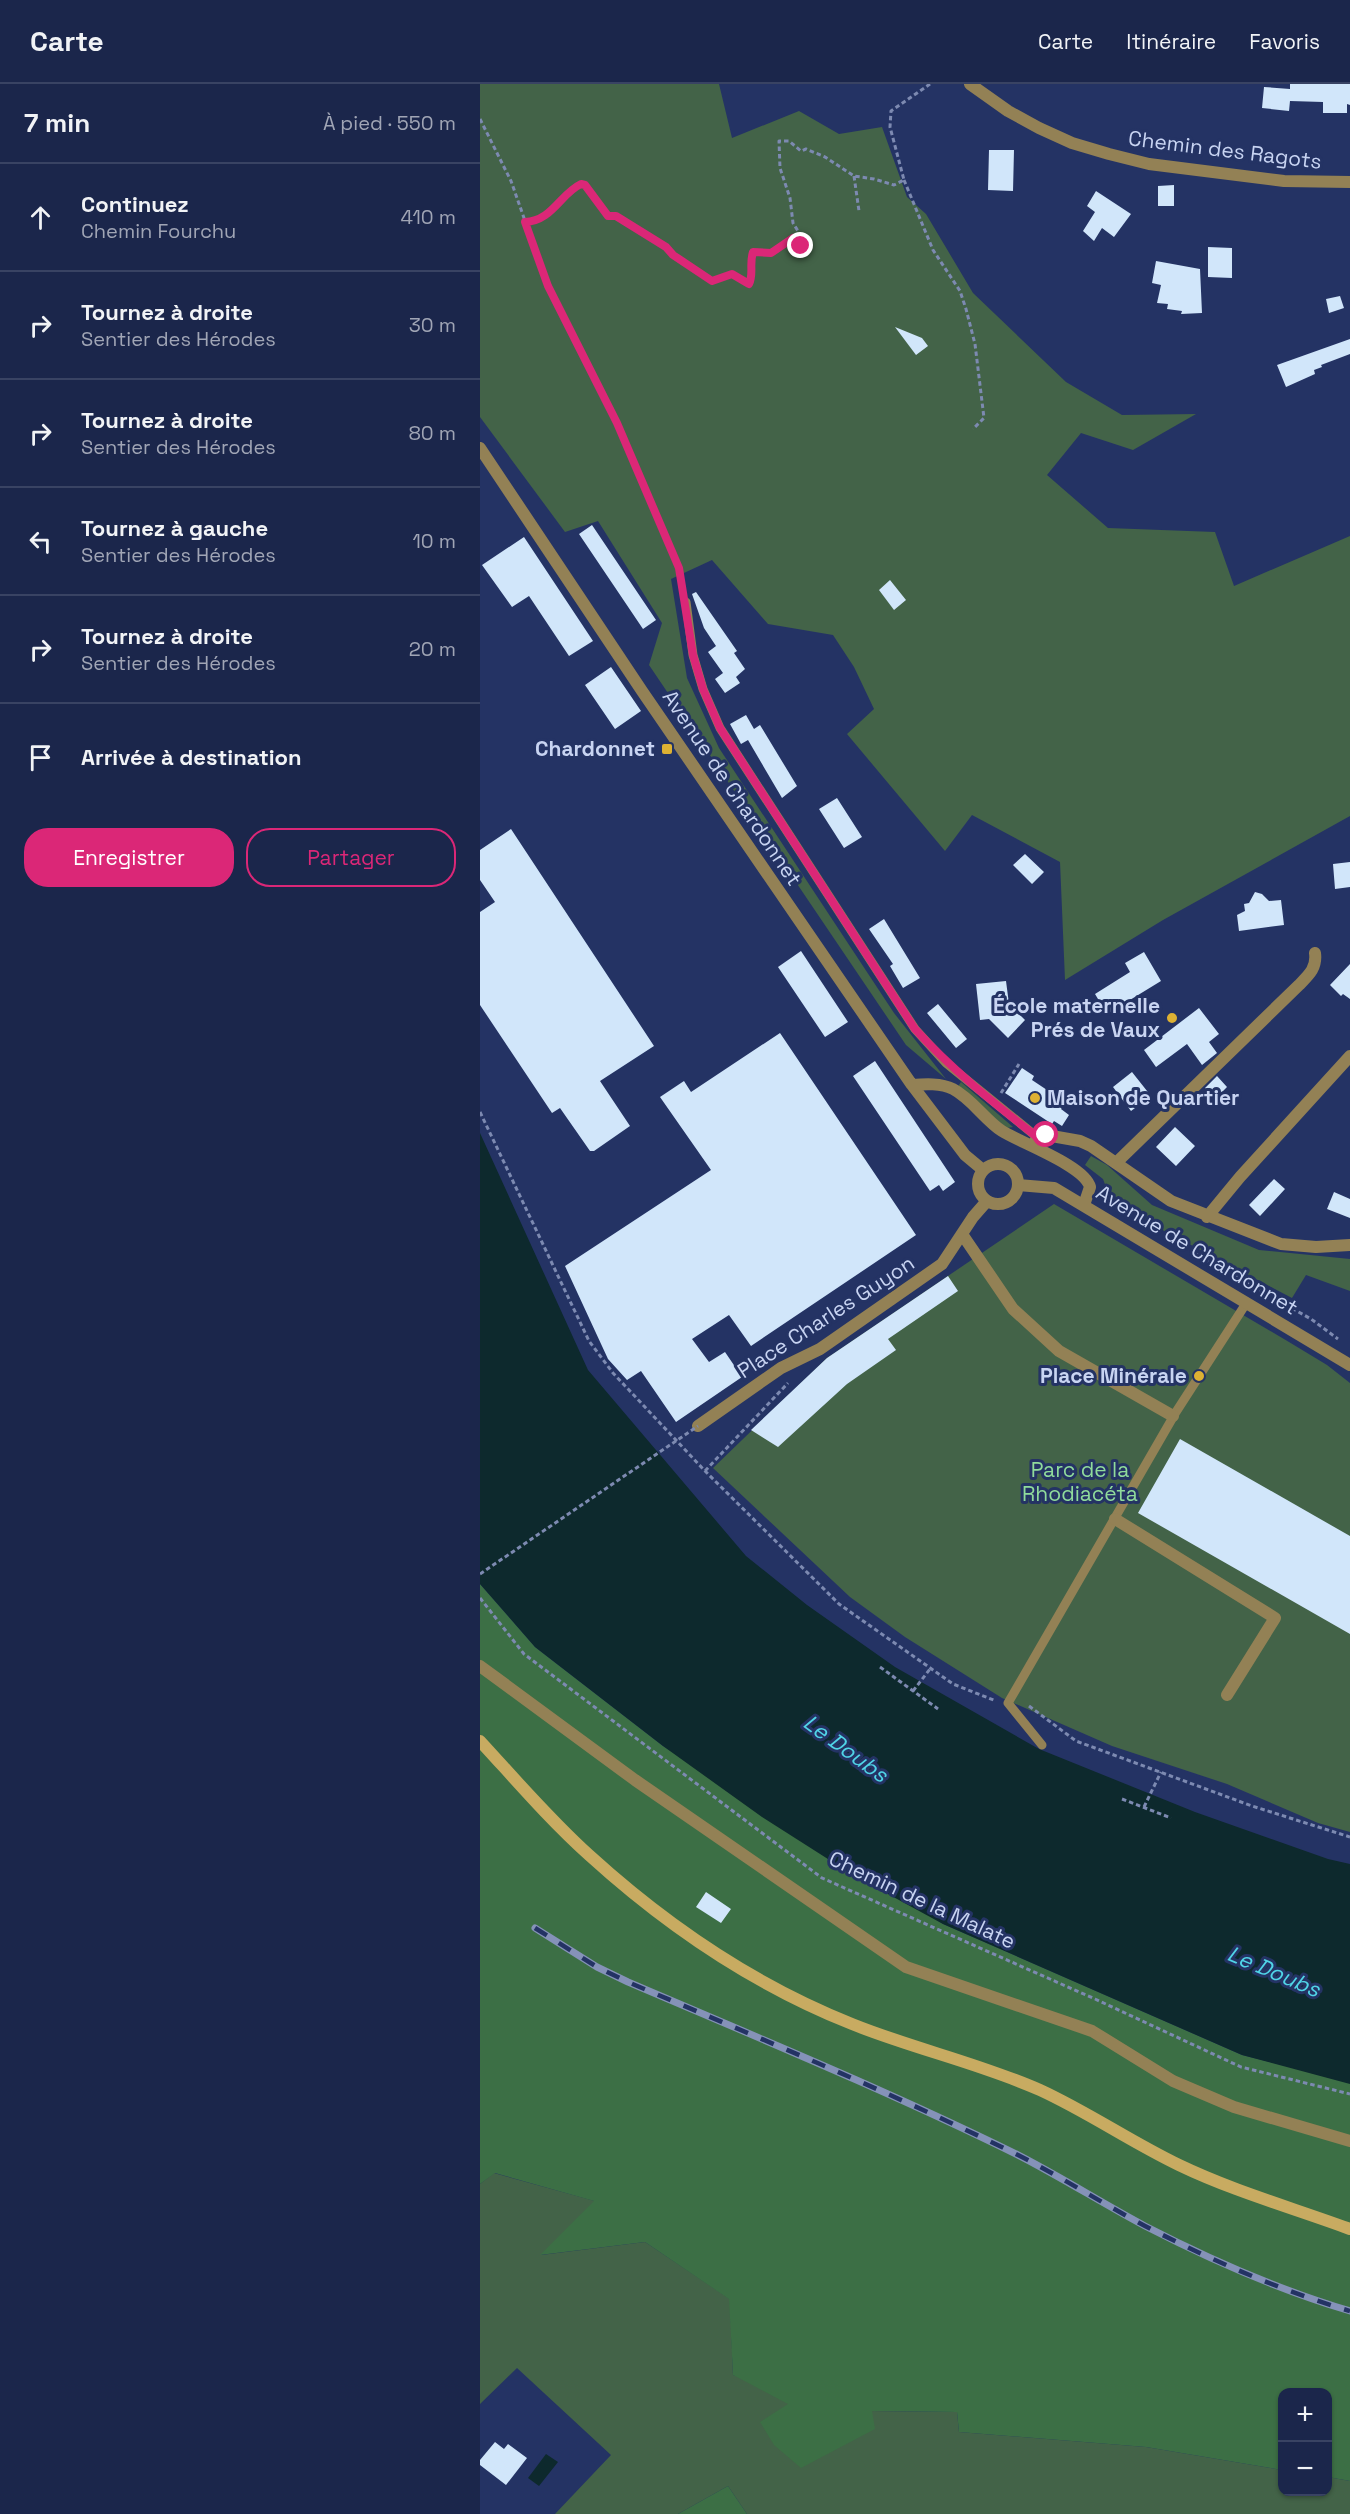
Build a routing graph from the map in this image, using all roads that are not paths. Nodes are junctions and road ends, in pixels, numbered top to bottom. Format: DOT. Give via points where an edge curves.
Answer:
graph roads {
  1 [pos="970,84"];
  2 [pos="1350,182"];
  3 [pos="480,448"];
  4 [pos="686,602"];
  5 [pos="1315,954"];
  6 [pos="1350,1056"];
  7 [pos="912,1085"];
  8 [pos="1035,1141"];
  9 [pos="1117,1162"];
  10 [pos="983,1170"];
  11 [pos="1018,1185"];
  12 [pos="987,1201"];
  13 [pos="1084,1205"];
  14 [pos="1207,1217"];
  15 [pos="962,1234"];
  16 [pos="1350,1245"];
  17 [pos="1246,1302"];
  18 [pos="1350,1365"];
  19 [pos="1173,1416"];
  20 [pos="698,1426"];
  21 [pos="1116,1519"];
  22 [pos="480,1666"];
  23 [pos="1227,1695"];
  24 [pos="480,1741"];
  25 [pos="1042,1745"];
  26 [pos="1350,2141"];
  27 [pos="1350,2229"];
  1 -- 2 [label="street, Chemin des Ragots" via="1039,128 1109,154 1149,164 1284,181"];
  3 -- 7 [label="street, Avenue de Chardonnet"];
  4 -- 8 [label="lane" via="696,667 720,728 915,1029 946,1063"];
  5 -- 9 [label="street" via="1313,970 1306,978"];
  6 -- 14 [label="street"];
  7 -- 8 [label="street" via="928,1083 953,1089 1002,1131"];
  7 -- 10 [label="street, Avenue de Chardonnet" via="966,1155"];
  8 -- 9 [label="street" via="1046,1135 1080,1141"];
  8 -- 13 [label="street" via="1089,1182"];
  9 -- 14 [label="street" via="1171,1201"];
  10 -- 11 [label="street" via="1002,1165 1014,1172"];
  10 -- 12 [label="street" via="978,1190"];
  11 -- 12 [label="street" via="1014,1197 1004,1204"];
  11 -- 13 [label="street, Avenue de Chardonnet" via="1054,1188"];
  12 -- 15 [label="street, Place Charles Guyon"];
  13 -- 17 [label="street, Avenue de Chardonnet"];
  14 -- 16 [label="street" via="1281,1244"];
  15 -- 19 [label="street" via="1013,1309 1059,1351"];
  15 -- 20 [label="street, Place Charles Guyon" via="942,1264 820,1349 781,1368"];
  17 -- 18 [label="street, Avenue de Chardonnet"];
  17 -- 19 [label="lane"];
  19 -- 21 [label="lane"];
  21 -- 23 [label="street" via="1275,1618"];
  21 -- 25 [label="lane" via="1008,1703"];
  22 -- 26 [label="street" via="644,1787 906,1967 1092,2031 1173,2081 1234,2107"];
  24 -- 27 [label="main road" via="587,1854 657,1914 737,1968 851,2024 1039,2090 1210,2179"];
}
